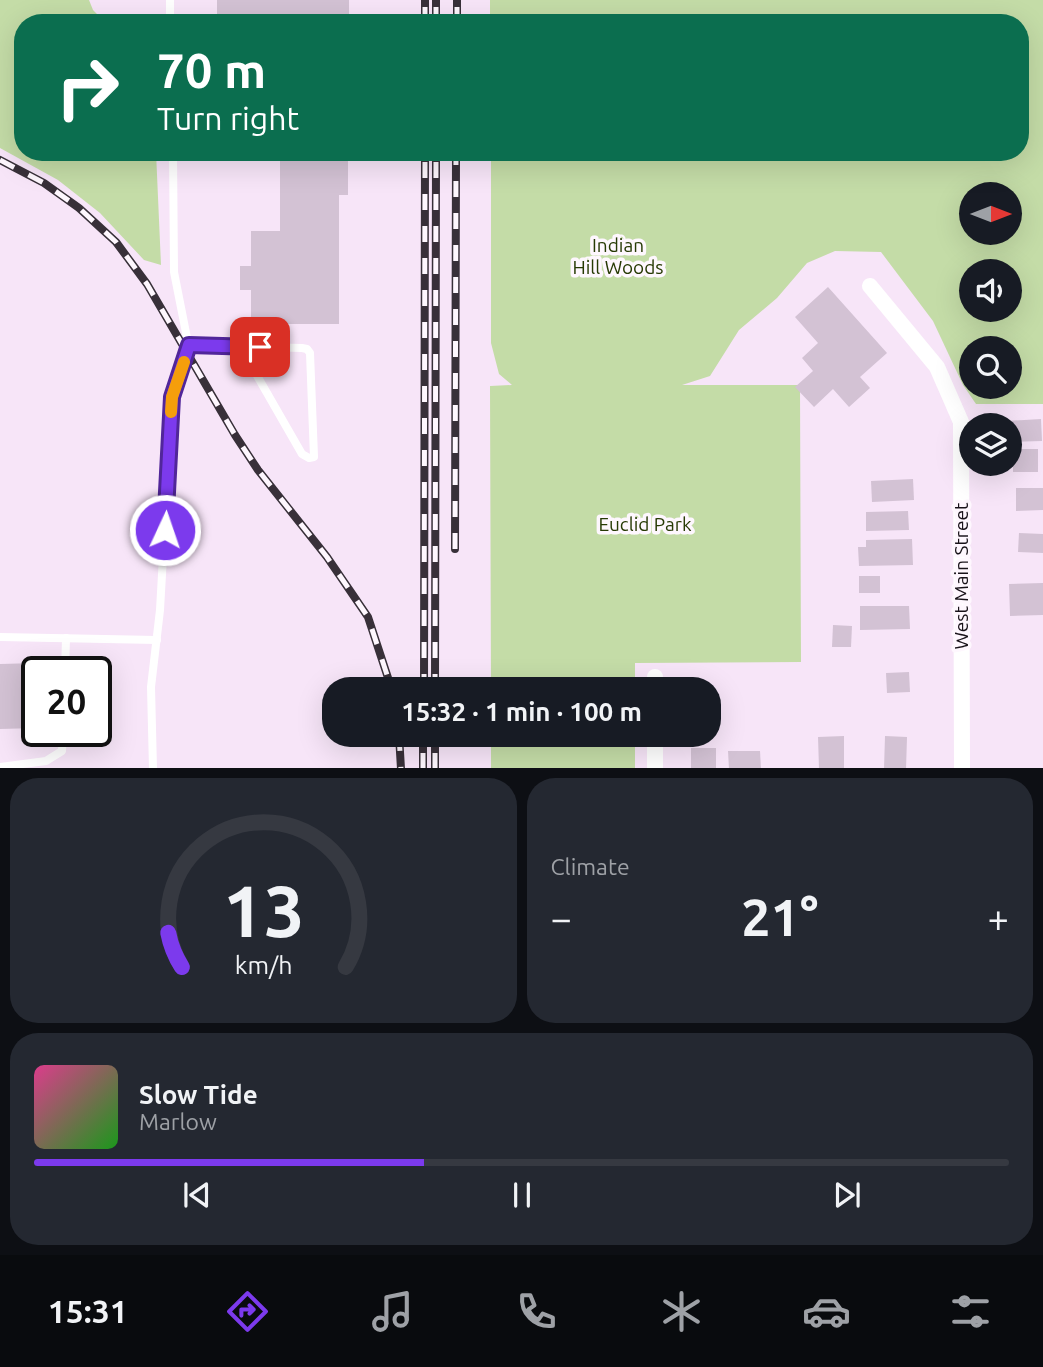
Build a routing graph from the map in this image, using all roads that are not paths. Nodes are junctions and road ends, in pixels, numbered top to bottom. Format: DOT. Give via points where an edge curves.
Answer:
graph roads {
  1 [pos="173,161"];
  2 [pos="870,286"];
  3 [pos="189,345"];
  4 [pos="240,346"];
  5 [pos="0,637"];
  6 [pos="66,638"];
  7 [pos="157,640"];
  8 [pos="65,656"];
  9 [pos="62,747"];
  10 [pos="655,747"];
  11 [pos="0,767"];
  12 [pos="153,768"];
  13 [pos="655,768"];
  14 [pos="962,768"];
  1 -- 3 [label="lane" via="174,272"];
  2 -- 14 [label="street, West Main Street" via="937,367 961,422"];
  3 -- 4 [label="lane"];
  3 -- 7 [label="lane" via="172,397"];
  4 -- 4 [label="lane" via="302,348 310,353 314,457 302,454"];
  5 -- 6 [label="lane"];
  6 -- 7 [label="lane"];
  6 -- 8 [label="lane"];
  7 -- 12 [label="lane" via="151,687"];
  9 -- 11 [label="lane" via="46,761"];
  10 -- 13 [label="street"];
}
